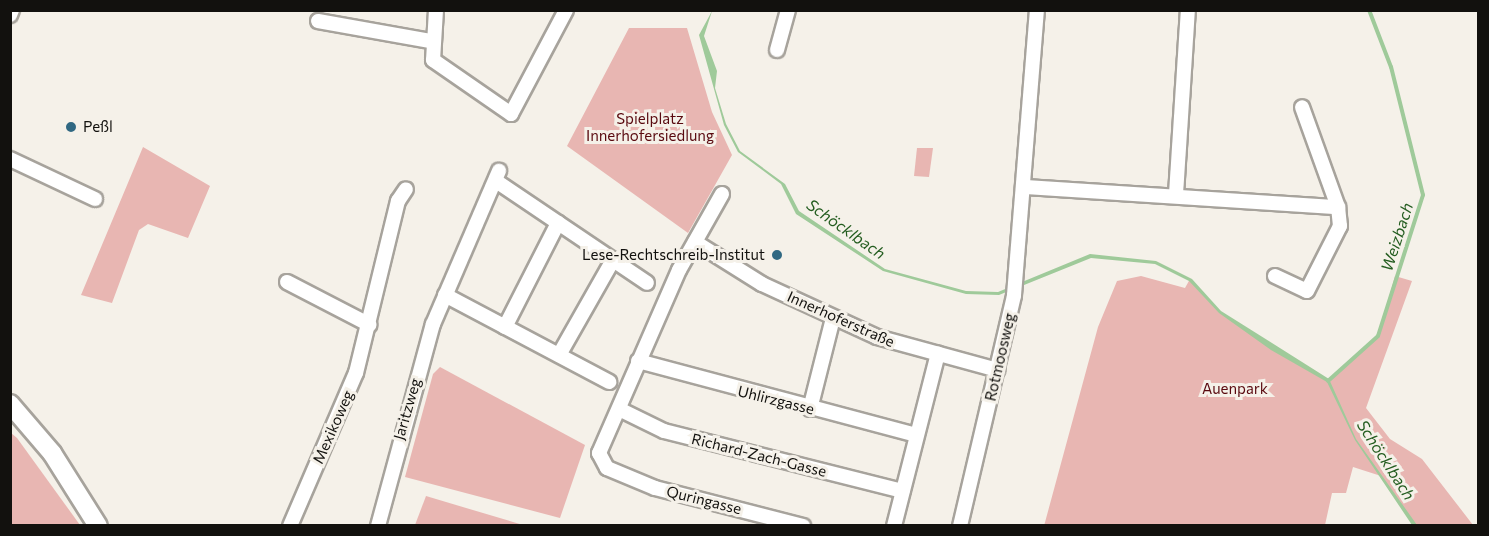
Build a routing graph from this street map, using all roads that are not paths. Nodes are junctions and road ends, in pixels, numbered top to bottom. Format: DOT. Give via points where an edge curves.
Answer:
graph roads {
  1 [pos="12,10"];
  2 [pos="436,10"];
  3 [pos="566,10"];
  4 [pos="788,10"];
  5 [pos="1037,10"];
  6 [pos="1188,10"];
  7 [pos="10,15"];
  8 [pos="318,21"];
  9 [pos="430,41"];
  10 [pos="777,50"];
  11 [pos="1302,107"];
  12 [pos="10,159"];
  13 [pos="1025,187"];
  14 [pos="406,189"];
  15 [pos="722,194"];
  16 [pos="1176,194"];
  17 [pos="95,199"];
  18 [pos="1338,207"];
  19 [pos="558,223"];
  20 [pos="695,242"];
  21 [pos="613,260"];
  22 [pos="1275,276"];
  23 [pos="286,282"];
  24 [pos="647,284"];
  25 [pos="445,295"];
  26 [pos="833,318"];
  27 [pos="370,326"];
  28 [pos="505,327"];
  29 [pos="938,354"];
  30 [pos="559,356"];
  31 [pos="638,361"];
  32 [pos="998,370"];
  33 [pos="609,382"];
  34 [pos="10,404"];
  35 [pos="619,409"];
  36 [pos="810,409"];
  37 [pos="916,435"];
  38 [pos="903,490"];
  39 [pos="98,525"];
  40 [pos="290,525"];
  41 [pos="378,525"];
  42 [pos="802,525"];
  43 [pos="894,525"];
  44 [pos="960,525"];
  1 -- 7 [label="street"];
  2 -- 9 [label="street"];
  3 -- 9 [label="street" via="511,114 433,60"];
  4 -- 10 [label="street"];
  5 -- 13 [label="street, Rotmoosweg"];
  6 -- 16 [label="street"];
  8 -- 9 [label="street"];
  11 -- 18 [label="street"];
  12 -- 17 [label="street"];
  13 -- 16 [label="street"];
  13 -- 32 [label="street, Rotmoosweg" via="1015,288"];
  14 -- 27 [label="street, Mexikoweg" via="398,201"];
  15 -- 20 [label="street"];
  16 -- 18 [label="street"];
  18 -- 22 [label="street" via="1340,226 1307,291"];
  19 -- 21 [label="street, Jaritzweg"];
  19 -- 25 [label="street, Jaritzweg" via="498,176"];
  19 -- 28 [label="street"];
  20 -- 26 [label="street, Innerhoferstraße"];
  20 -- 31 [label="street"];
  21 -- 24 [label="street, Jaritzweg"];
  21 -- 30 [label="street"];
  23 -- 27 [label="street"];
  25 -- 28 [label="street"];
  25 -- 41 [label="street, Jaritzweg" via="403,422"];
  26 -- 29 [label="street, Innerhoferstraße" via="891,343"];
  26 -- 36 [label="street"];
  27 -- 40 [label="street, Mexikoweg" via="356,373"];
  28 -- 30 [label="street"];
  29 -- 32 [label="street, Innerhoferstraße"];
  29 -- 37 [label="street"];
  30 -- 33 [label="street"];
  31 -- 35 [label="street"];
  31 -- 36 [label="street, Uhlirzgasse"];
  32 -- 44 [label="street, Rotmoosweg"];
  34 -- 39 [label="main road" via="52,453"];
  35 -- 38 [label="street, Richard-Zach-Gasse" via="664,431"];
  35 -- 42 [label="street, Quringasse" via="599,453 607,468 655,488"];
  36 -- 37 [label="street, Uhlirzgasse"];
  37 -- 38 [label="street"];
  38 -- 43 [label="street"];
}
